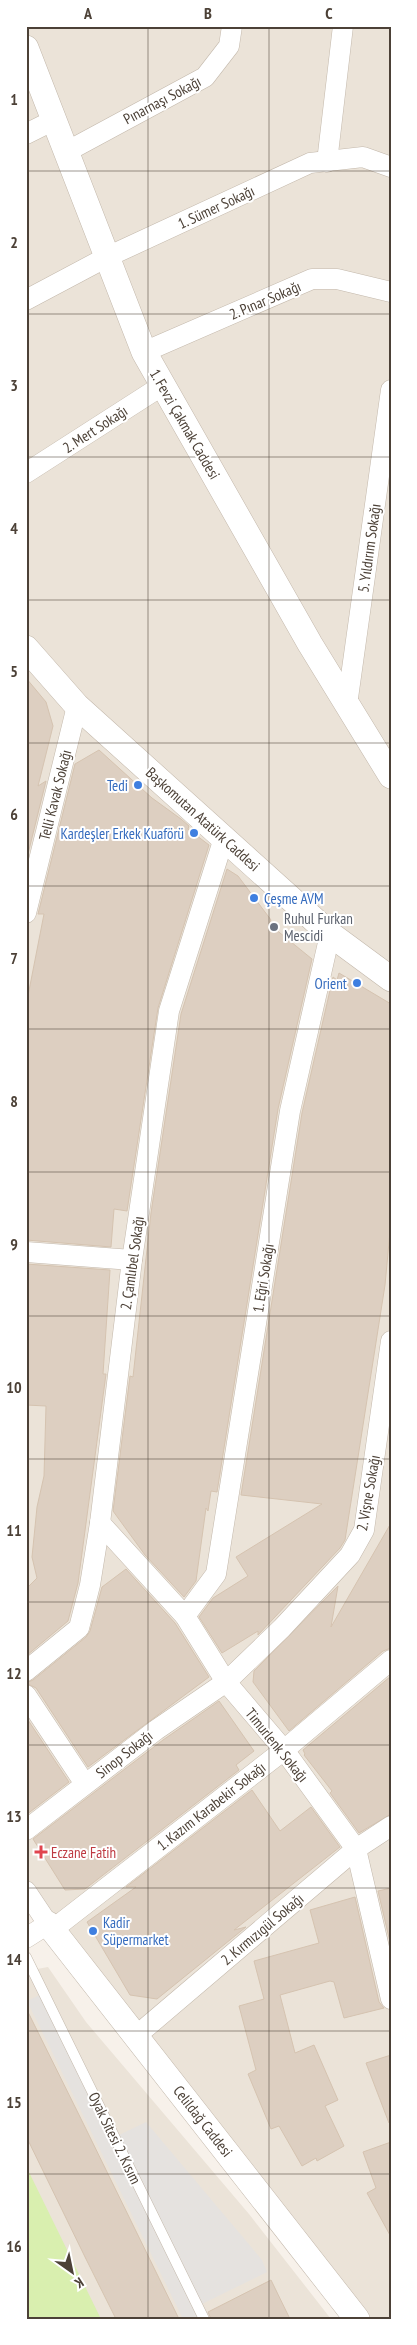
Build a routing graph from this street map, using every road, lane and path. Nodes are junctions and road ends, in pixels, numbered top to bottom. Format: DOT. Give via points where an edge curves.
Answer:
graph roads {
  1 [pos="232,26"];
  2 [pos="343,26"];
  3 [pos="26,48"];
  4 [pos="54,120"];
  5 [pos="26,134"];
  6 [pos="66,152"];
  7 [pos="326,162"];
  8 [pos="391,167"];
  9 [pos="107,257"];
  10 [pos="391,292"];
  11 [pos="26,300"];
  12 [pos="144,352"];
  13 [pos="163,385"];
  14 [pos="391,390"];
  15 [pos="26,473"];
  16 [pos="26,648"];
  17 [pos="347,705"];
  18 [pos="77,706"];
  19 [pos="391,776"];
  20 [pos="224,838"];
  21 [pos="26,913"];
  22 [pos="330,934"];
  23 [pos="391,979"];
  24 [pos="26,1252"];
  25 [pos="132,1260"];
  26 [pos="391,1341"];
  27 [pos="100,1523"];
  28 [pos="185,1616"];
  29 [pos="391,1660"];
  30 [pos="26,1670"];
  31 [pos="226,1682"];
  32 [pos="26,1695"];
  33 [pos="284,1750"];
  34 [pos="85,1784"];
  35 [pos="391,1826"];
  36 [pos="26,1830"];
  37 [pos="356,1849"];
  38 [pos="26,1891"];
  39 [pos="50,1927"];
  40 [pos="26,1938"];
  41 [pos="26,1957"];
  42 [pos="391,1999"];
  43 [pos="136,2036"];
  44 [pos="204,2319"];
  45 [pos="357,2319"];
  1 -- 6 [label="street, Pınarnaşı Sokağı" via="230,46 205,77"];
  2 -- 7 [label="street"];
  3 -- 4 [label="street, 1. Fevzi Çakmak Caddesi"];
  4 -- 5 [label="street"];
  4 -- 6 [label="street, 1. Fevzi Çakmak Caddesi"];
  6 -- 9 [label="street, 1. Fevzi Çakmak Caddesi"];
  7 -- 8 [label="street, 1. Sümer Sokağı" via="363,157"];
  7 -- 9 [label="street, 1. Sümer Sokağı" via="310,163"];
  9 -- 11 [label="street, 1. Sümer Sokağı"];
  9 -- 12 [label="street, 1. Fevzi Çakmak Caddesi"];
  10 -- 12 [label="street, 2. Pınar Sokağı" via="336,279 312,279"];
  12 -- 13 [label="street, 1. Fevzi Çakmak Caddesi"];
  13 -- 15 [label="street, 2. Mert Sokağı"];
  13 -- 17 [label="street, 1. Fevzi Çakmak Caddesi"];
  14 -- 17 [label="street, 5. Yıldırım Sokağı"];
  16 -- 18 [label="street, Başkomutan Atatürk Caddesi"];
  17 -- 19 [label="street, 1. Fevzi Çakmak Caddesi"];
  18 -- 20 [label="street, Başkomutan Atatürk Caddesi"];
  18 -- 21 [label="street, Telli Kavak Sokağı"];
  20 -- 22 [label="street, Başkomutan Atatürk Caddesi"];
  20 -- 25 [label="street, 2. Çamlıbel Sokağı" via="169,1011"];
  22 -- 23 [label="street, Başkomutan Atatürk Caddesi"];
  22 -- 28 [label="street, 1. Eğri Sokağı" via="290,1111 216,1574"];
  24 -- 25 [label="street"];
  25 -- 27 [label="street, 2. Çamlıbel Sokağı"];
  26 -- 31 [label="street, 2. Vişne Sokağı" via="364,1530 350,1555"];
  27 -- 28 [label="street, Timurlenk Sokağı"];
  27 -- 30 [label="street, 2. Çamlıbel Sokağı" via="79,1628"];
  28 -- 31 [label="street, Timurlenk Sokağı"];
  29 -- 33 [label="street, 1. Kazım Karabekir Sokağı"];
  31 -- 33 [label="street, Timurlenk Sokağı"];
  31 -- 34 [label="street, Sinop Sokağı"];
  32 -- 34 [label="street"];
  33 -- 37 [label="street, Timurlenk Sokağı"];
  33 -- 39 [label="street, 1. Kazım Karabekir Sokağı"];
  34 -- 36 [label="street, Sinop Sokağı"];
  35 -- 37 [label="street, 2. Kırmızıgül Sokağı"];
  37 -- 42 [label="street, Timurlenk Sokağı"];
  37 -- 43 [label="street, 2. Kırmızıgül Sokağı"];
  38 -- 39 [label="street"];
  39 -- 40 [label="street, 1. Kazım Karabekir Sokağı"];
  39 -- 43 [label="street, Celildağ Caddesi"];
  41 -- 44 [label="lane, Oyak Sitesi 2. Kısım"];
  43 -- 45 [label="street, Celildağ Caddesi"];
}
